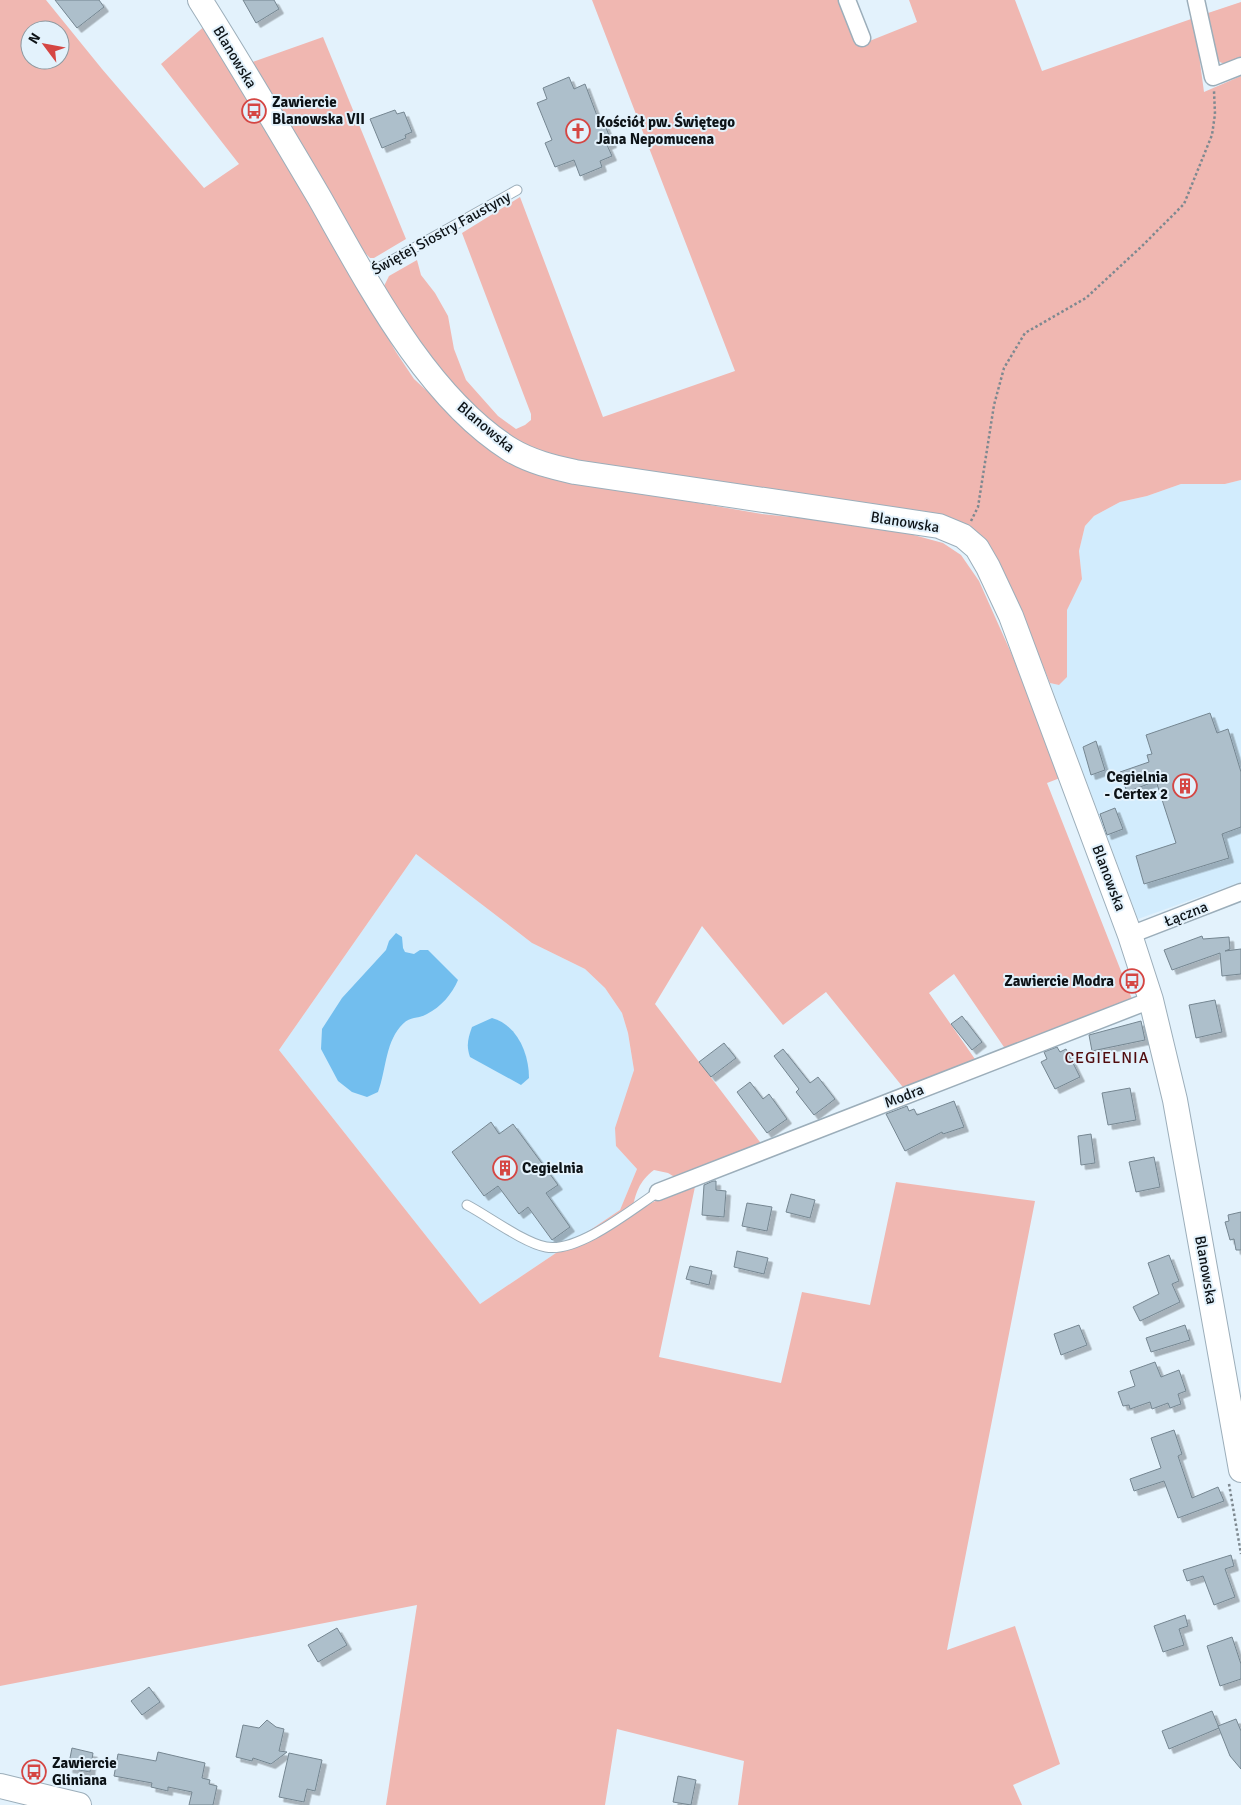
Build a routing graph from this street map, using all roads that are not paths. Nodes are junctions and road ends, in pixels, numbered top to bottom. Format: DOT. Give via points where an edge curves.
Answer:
graph roads {
  1 [pos="200,0"];
  2 [pos="847,0"];
  3 [pos="1196,0"];
  4 [pos="862,38"];
  5 [pos="1241,66"];
  6 [pos="517,190"];
  7 [pos="364,276"];
  8 [pos="1241,892"];
  9 [pos="1130,935"];
  10 [pos="1151,1000"];
  11 [pos="658,1192"];
  12 [pos="468,1205"];
  13 [pos="1241,1470"];
  14 [pos="0,1786"];
  15 [pos="79,1805"];
  1 -- 7 [label="street, Blanowska"];
  2 -- 4 [label="street"];
  3 -- 5 [label="street" via="1213,77"];
  6 -- 7 [label="lane, Świętej Siostry Faustyny"];
  7 -- 9 [label="street, Blanowska" via="417,357 465,412 511,450 533,461 575,472 939,526 963,536 977,548 1011,616"];
  8 -- 9 [label="street, Łączna"];
  9 -- 10 [label="street, Blanowska"];
  10 -- 11 [label="street, Modra"];
  10 -- 13 [label="street, Blanowska" via="1175,1100"];
  11 -- 12 [label="lane" via="586,1238 556,1248 544,1247"];
  14 -- 15 [label="street"];
}
